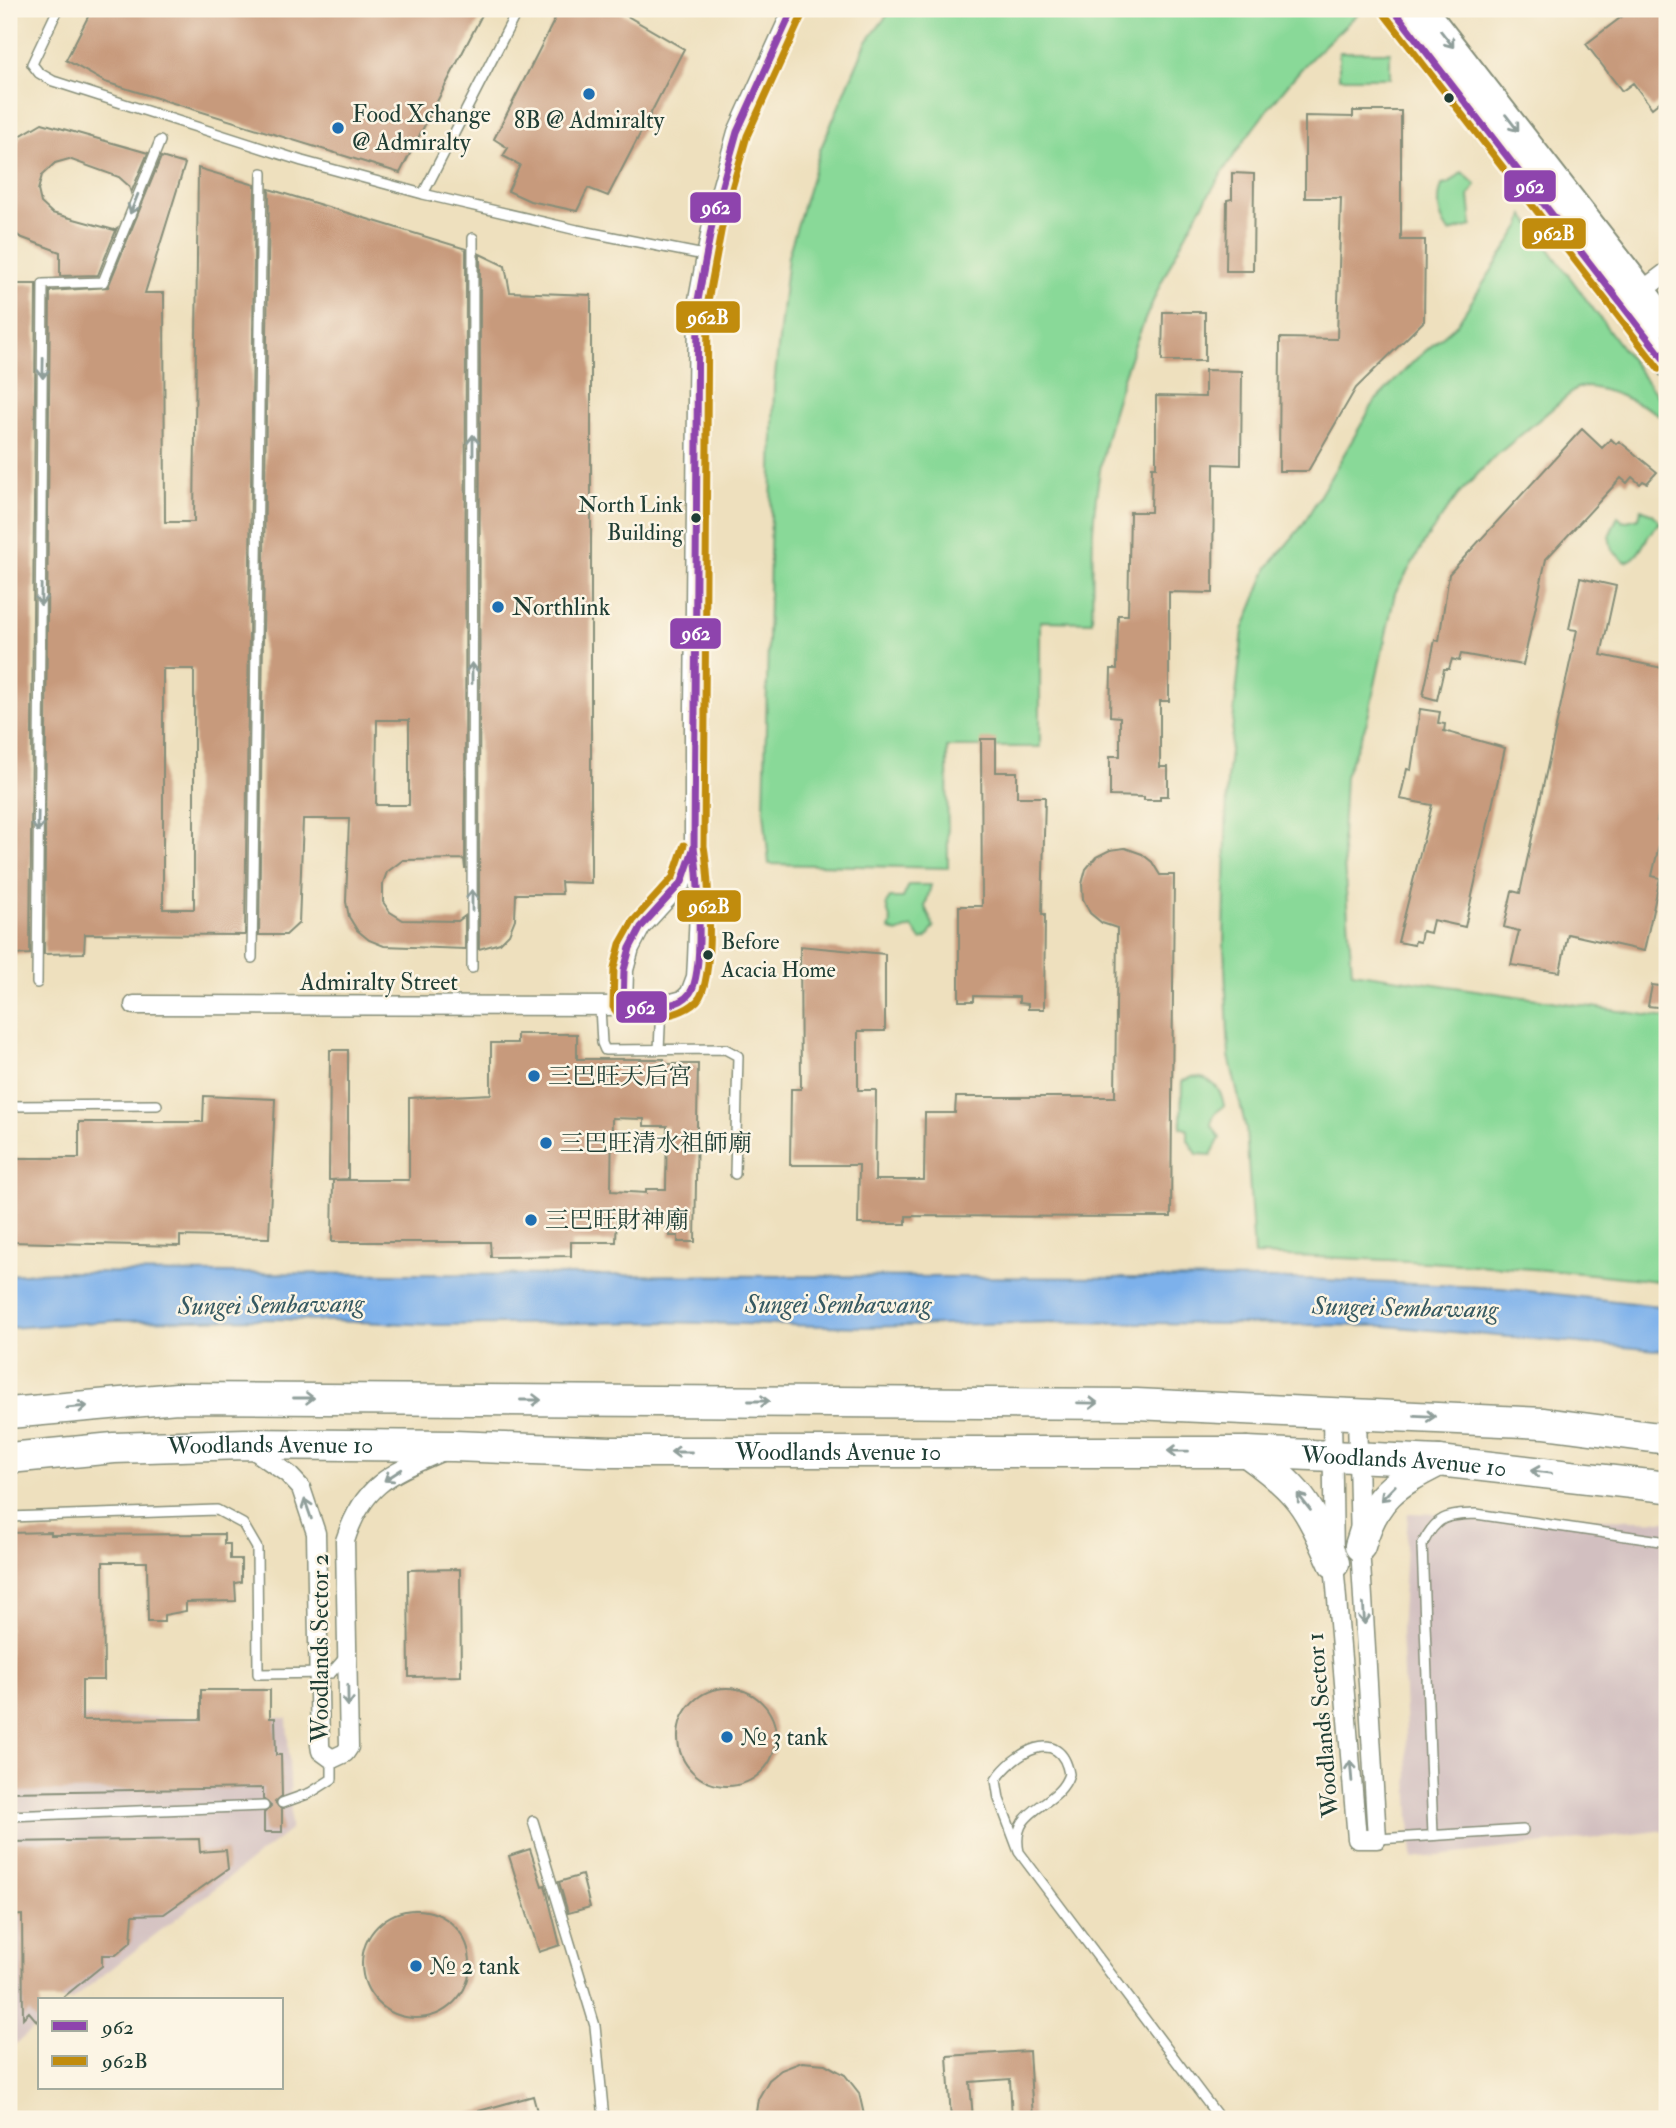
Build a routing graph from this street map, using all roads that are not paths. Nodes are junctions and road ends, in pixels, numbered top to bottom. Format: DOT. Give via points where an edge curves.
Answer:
graph roads {
  1 [pos="58,9"];
  2 [pos="518,9"];
  3 [pos="793,9"];
  4 [pos="1393,9"];
  5 [pos="1423,9"];
  6 [pos="160,141"];
  7 [pos="262,173"];
  8 [pos="423,194"];
  9 [pos="473,238"];
  10 [pos="704,255"];
  11 [pos="1667,272"];
  12 [pos="1634,298"];
  13 [pos="1667,323"];
  14 [pos="1667,363"];
  15 [pos="694,847"];
  16 [pos="252,958"];
  17 [pos="472,968"];
  18 [pos="37,983"];
  19 [pos="134,1005"];
  20 [pos="661,1006"];
  21 [pos="600,1007"];
  22 [pos="624,1007"];
  23 [pos="659,1050"];
  24 [pos="9,1105"];
  25 [pos="157,1105"];
  26 [pos="735,1174"];
  27 [pos="1345,1412"];
  28 [pos="9,1413"];
  29 [pos="1667,1439"];
  30 [pos="245,1444"];
  31 [pos="454,1446"];
  32 [pos="1247,1452"];
  33 [pos="1344,1456"];
  34 [pos="9,1458"];
  35 [pos="1440,1461"];
  36 [pos="1667,1487"];
  37 [pos="9,1517"];
  38 [pos="1667,1542"];
  39 [pos="1360,1546"];
  40 [pos="1334,1563"];
  41 [pos="348,1652"];
  42 [pos="318,1674"];
  43 [pos="332,1759"];
  44 [pos="282,1803"];
  45 [pos="264,1806"];
  46 [pos="9,1816"];
  47 [pos="534,1821"];
  48 [pos="1523,1830"];
  49 [pos="1433,1835"];
  50 [pos="1377,1839"];
  51 [pos="1019,1852"];
  52 [pos="604,2119"];
  53 [pos="1220,2119"];
  1 -- 8 [label="lane" via="32,64 53,81 302,161"];
  2 -- 8 [label="lane"];
  3 -- 10 [label="street, Admiralty Street" via="737,132"];
  4 -- 12 [label="main road"];
  5 -- 12 [label="main road, one-way"];
  6 -- 18 [label="lane, one-way" via="103,282 43,284"];
  7 -- 16 [label="lane"];
  8 -- 10 [label="lane"];
  17 -- 9 [label="lane, one-way"];
  10 -- 15 [label="street, Admiralty Street" via="694,400"];
  11 -- 12 [label="street"];
  12 -- 13 [label="main road"];
  12 -- 14 [label="main road"];
  15 -- 20 [label="street, Admiralty Street" via="700,882 696,977 683,1000"];
  15 -- 22 [label="street, Admiralty Street" via="682,882 641,928 630,948 624,970"];
  19 -- 21 [label="street, Admiralty Street"];
  20 -- 22 [label="street, Admiralty Street"];
  20 -- 23 [label="lane"];
  21 -- 22 [label="street, Admiralty Street"];
  21 -- 23 [label="lane" via="605,1049"];
  23 -- 26 [label="lane" via="725,1049 738,1056"];
  24 -- 25 [label="lane"];
  28 -- 27 [label="main road, Woodlands Avenue 10, one-way" via="177,1398 1006,1402"];
  27 -- 29 [label="main road, Woodlands Avenue 10, one-way" via="1544,1423"];
  27 -- 33 [label="street, Woodlands Sector 1"];
  27 -- 33 [label="street, Woodlands Sector 1"];
  30 -- 31 [label="main road, Woodlands Avenue 10"];
  30 -- 34 [label="main road, Woodlands Avenue 10" via="114,1448"];
  42 -- 30 [label="street, Woodlands Sector 2, one-way" via="316,1533 301,1488"];
  32 -- 31 [label="main road, Woodlands Avenue 10, one-way" via="612,1452"];
  31 -- 41 [label="street, Woodlands Sector 2, one-way" via="394,1472 355,1511 345,1541"];
  32 -- 33 [label="main road, Woodlands Avenue 10"];
  40 -- 32 [label="main road, one-way" via="1312,1512 1297,1492"];
  33 -- 35 [label="main road, Woodlands Avenue 10"];
  33 -- 39 [label="street, Woodlands Sector 1"];
  33 -- 40 [label="street, Woodlands Sector 1"];
  36 -- 35 [label="main road, Woodlands Avenue 10, one-way"];
  35 -- 39 [label="main road, one-way" via="1402,1479 1386,1493 1368,1518"];
  37 -- 42 [label="lane" via="217,1510 229,1514 243,1524 257,1548 258,1674"];
  38 -- 49 [label="lane" via="1476,1514 1447,1515 1430,1530 1422,1545"];
  39 -- 50 [label="street, Woodlands Sector 1, one-way"];
  50 -- 40 [label="street, Woodlands Sector 1, one-way" via="1357,1839"];
  41 -- 42 [label="lane" via="338,1668"];
  41 -- 43 [label="street, Woodlands Sector 2, one-way" via="349,1747"];
  42 -- 43 [label="street, Woodlands Sector 2" via="320,1745"];
  43 -- 44 [label="lane" via="332,1779"];
  45 -- 46 [label="lane"];
  47 -- 52 [label="lane" via="595,2026"];
  48 -- 49 [label="lane"];
  49 -- 50 [label="lane"];
  51 -- 51 [label="lane" via="1016,1834 1021,1824 1059,1791 1069,1774 1062,1757 1048,1747 1031,1749 996,1780"];
  51 -- 53 [label="lane"];
}
